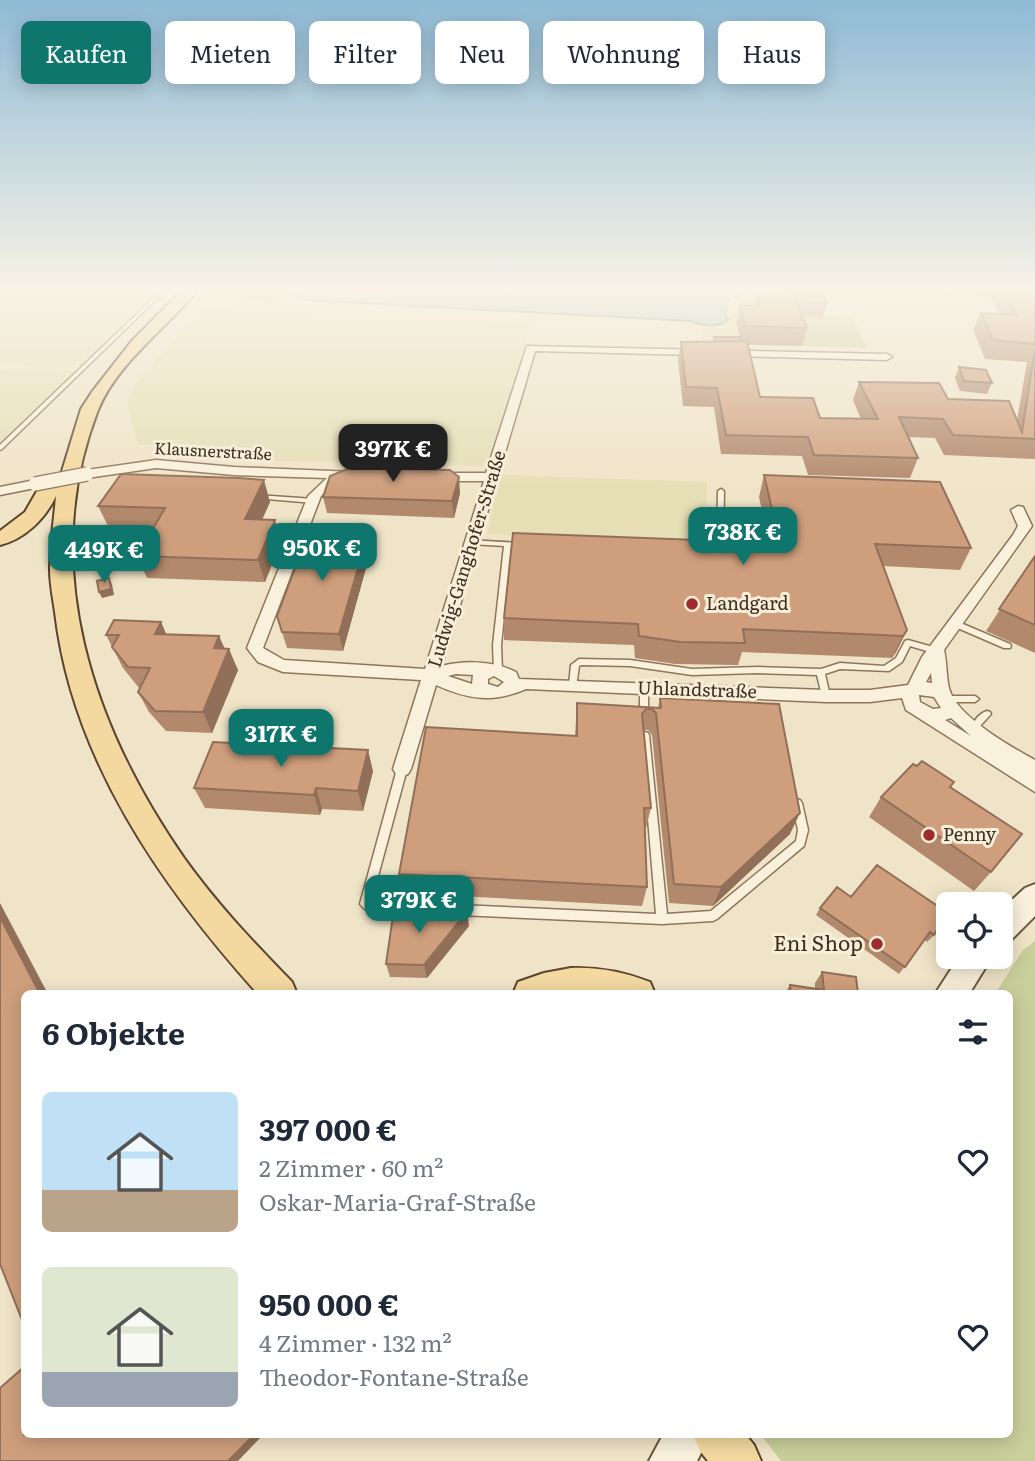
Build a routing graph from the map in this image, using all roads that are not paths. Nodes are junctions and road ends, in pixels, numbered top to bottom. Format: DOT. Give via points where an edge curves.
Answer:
graph roads {
  1 [pos="95,356"];
  2 [pos="129,356"];
  3 [pos="529,356"];
  4 [pos="855,356"];
  5 [pos="887,357"];
  6 [pos="0,448"];
  7 [pos="72,450"];
  8 [pos="295,473"];
  9 [pos="427,476"];
  10 [pos="492,477"];
  11 [pos="321,490"];
  12 [pos="0,491"];
  13 [pos="721,491"];
  14 [pos="249,496"];
  15 [pos="1018,510"];
  16 [pos="0,540"];
  17 [pos="470,542"];
  18 [pos="508,545"];
  19 [pos="536,546"];
  20 [pos="701,551"];
  21 [pos="956,624"];
  22 [pos="1007,646"];
  23 [pos="937,651"];
  24 [pos="821,672"];
  25 [pos="431,675"];
  26 [pos="502,676"];
  27 [pos="573,685"];
  28 [pos="644,688"];
  29 [pos="913,690"];
  30 [pos="488,693"];
  31 [pos="826,696"];
  32 [pos="870,696"];
  33 [pos="975,699"];
  34 [pos="946,700"];
  35 [pos="923,713"];
  36 [pos="988,714"];
  37 [pos="644,715"];
  38 [pos="975,731"];
  39 [pos="645,735"];
  40 [pos="402,769"];
  41 [pos="1035,769"];
  42 [pos="1035,785"];
  43 [pos="794,792"];
  44 [pos="1035,897"];
  45 [pos="1013,918"];
  46 [pos="662,919"];
  47 [pos="969,969"];
  48 [pos="276,990"];
  49 [pos="541,990"];
  50 [pos="623,990"];
  51 [pos="954,990"];
  52 [pos="717,1444"];
  53 [pos="671,1461"];
  1 -- 6 [label="lane"];
  2 -- 7 [label="main road" via="106,384"];
  3 -- 10 [label="street, Ludwig-Ganghofer-Straße"];
  4 -- 5 [label="street, Ludwig-Ganghofer-Straße"];
  7 -- 16 [label="main road" via="58,462 39,510"];
  7 -- 48 [label="main road" via="54,510 50,574 53,618 80,716 120,797 149,841 222,933"];
  8 -- 11 [label="street, Klausnerstraße"];
  8 -- 11 [label="street, Klausnerstraße" via="356,475"];
  8 -- 12 [label="street, Klausnerstraße, bridge" via="245,475 156,464"];
  9 -- 10 [label="street"];
  10 -- 17 [label="street, Ludwig-Ganghofer-Straße"];
  11 -- 14 [label="lane"];
  11 -- 25 [label="street, Uhlandstraße" via="255,649 263,658 283,666"];
  13 -- 20 [label="lane" via="720,538 717,546"];
  15 -- 21 [label="street" via="1025,526"];
  17 -- 18 [label="lane"];
  17 -- 25 [label="street, Ludwig-Ganghofer-Straße"];
  18 -- 19 [label="lane"];
  18 -- 26 [label="lane" via="497,645"];
  21 -- 22 [label="lane"];
  21 -- 23 [label="street"];
  23 -- 24 [label="lane" via="908,643 899,660 886,668 840,666"];
  23 -- 29 [label="street"];
  23 -- 34 [label="street"];
  24 -- 27 [label="lane" via="692,673 630,663 579,662"];
  24 -- 31 [label="lane"];
  25 -- 26 [label="street, Uhlandstraße" via="456,668"];
  25 -- 30 [label="street, Uhlandstraße" via="454,686"];
  25 -- 40 [label="street, Ludwig-Ganghofer-Straße"];
  26 -- 27 [label="street, Uhlandstraße" via="525,683"];
  26 -- 30 [label="street, Uhlandstraße" via="499,694"];
  26 -- 30 [label="street" via="486,672 479,680"];
  27 -- 28 [label="street, Uhlandstraße"];
  28 -- 31 [label="street, Uhlandstraße" via="773,698"];
  28 -- 37 [label="lane"];
  29 -- 32 [label="street, Uhlandstraße"];
  29 -- 34 [label="street, Uhlandstraße" via="928,688"];
  29 -- 35 [label="street" via="909,700"];
  31 -- 32 [label="street, Uhlandstraße"];
  32 -- 35 [label="street, Uhlandstraße"];
  33 -- 34 [label="lane"];
  34 -- 35 [label="street" via="944,715"];
  34 -- 38 [label="street"];
  35 -- 42 [label="street, Uhlandstraße"];
  36 -- 38 [label="lane"];
  38 -- 41 [label="street"];
  39 -- 46 [label="lane"];
  40 -- 46 [label="lane" via="365,904 372,909"];
  43 -- 46 [label="lane" via="803,830 801,844 713,916"];
  44 -- 45 [label="street"];
  47 -- 51 [label="street"];
  49 -- 50 [label="main road" via="578,982"];
  52 -- 53 [label="street"];
}
